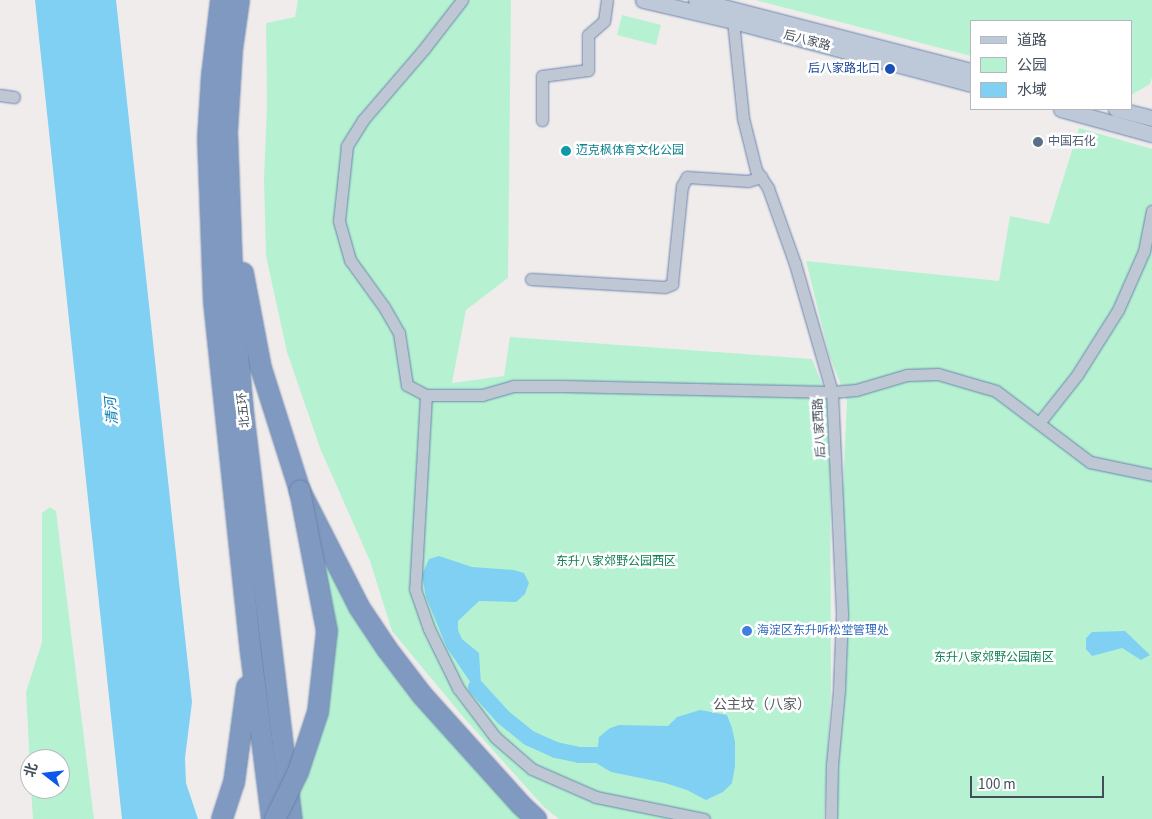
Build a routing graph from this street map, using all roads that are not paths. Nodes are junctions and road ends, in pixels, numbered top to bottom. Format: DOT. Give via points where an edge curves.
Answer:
graph roads {
  1 [pos="221,0"];
  2 [pos="240,0"];
  3 [pos="462,0"];
  4 [pos="608,0"];
  5 [pos="643,0"];
  6 [pos="696,0"];
  7 [pos="733,21"];
  8 [pos="970,71"];
  9 [pos="970,84"];
  10 [pos="0,95"];
  11 [pos="14,97"];
  12 [pos="1065,110"];
  13 [pos="1120,110"];
  14 [pos="1152,118"];
  15 [pos="542,120"];
  16 [pos="1152,134"];
  17 [pos="761,177"];
  18 [pos="231,210"];
  19 [pos="1152,211"];
  20 [pos="531,279"];
  21 [pos="832,392"];
  22 [pos="426,395"];
  23 [pos="1039,423"];
  24 [pos="1152,475"];
  25 [pos="300,491"];
  26 [pos="251,653"];
  27 [pos="283,818"];
  28 [pos="222,819"];
  29 [pos="536,819"];
  30 [pos="704,819"];
  31 [pos="831,819"];
  1 -- 26 [label="highway, 北五环" via="208,138 213,292"];
  2 -- 18 [label="highway, 北五环" via="232,50 227,132"];
  3 -- 22 [label="street" via="363,120 347,146 339,221 350,260 399,333 407,385"];
  4 -- 15 [label="street" via="604,21 588,35 588,70 542,76"];
  5 -- 7 [label="main road, 后八家路"];
  6 -- 8 [label="main road, 后八家路"];
  7 -- 9 [label="main road, 后八家路"];
  7 -- 17 [label="street, 后八家西路" via="743,118 756,170"];
  10 -- 11 [label="street"];
  12 -- 16 [label="main road"];
  13 -- 14 [label="main road"];
  17 -- 20 [label="street" via="748,181 687,177 682,186 672,284 665,287"];
  17 -- 21 [label="street, 后八家西路" via="768,188 795,264"];
  18 -- 25 [label="highway" via="261,368"];
  18 -- 27 [label="highway, 北五环" via="234,299"];
  19 -- 23 [label="street" via="1144,251 1118,310 1077,375"];
  21 -- 22 [label="street" via="513,386 482,395"];
  21 -- 23 [label="street" via="856,390 907,374 938,374 996,391"];
  21 -- 31 [label="street, 后八家西路" via="842,614"];
  22 -- 30 [label="street" via="415,589 458,688 495,737 532,769 596,797"];
  23 -- 24 [label="street" via="1090,462"];
  25 -- 27 [label="highway, bridge" via="327,632 318,712"];
  25 -- 29 [label="highway, bridge" via="359,607 387,649 422,695"];
  26 -- 27 [label="highway, 北五环" via="268,792"];
  26 -- 28 [label="highway" via="234,783"];
}
